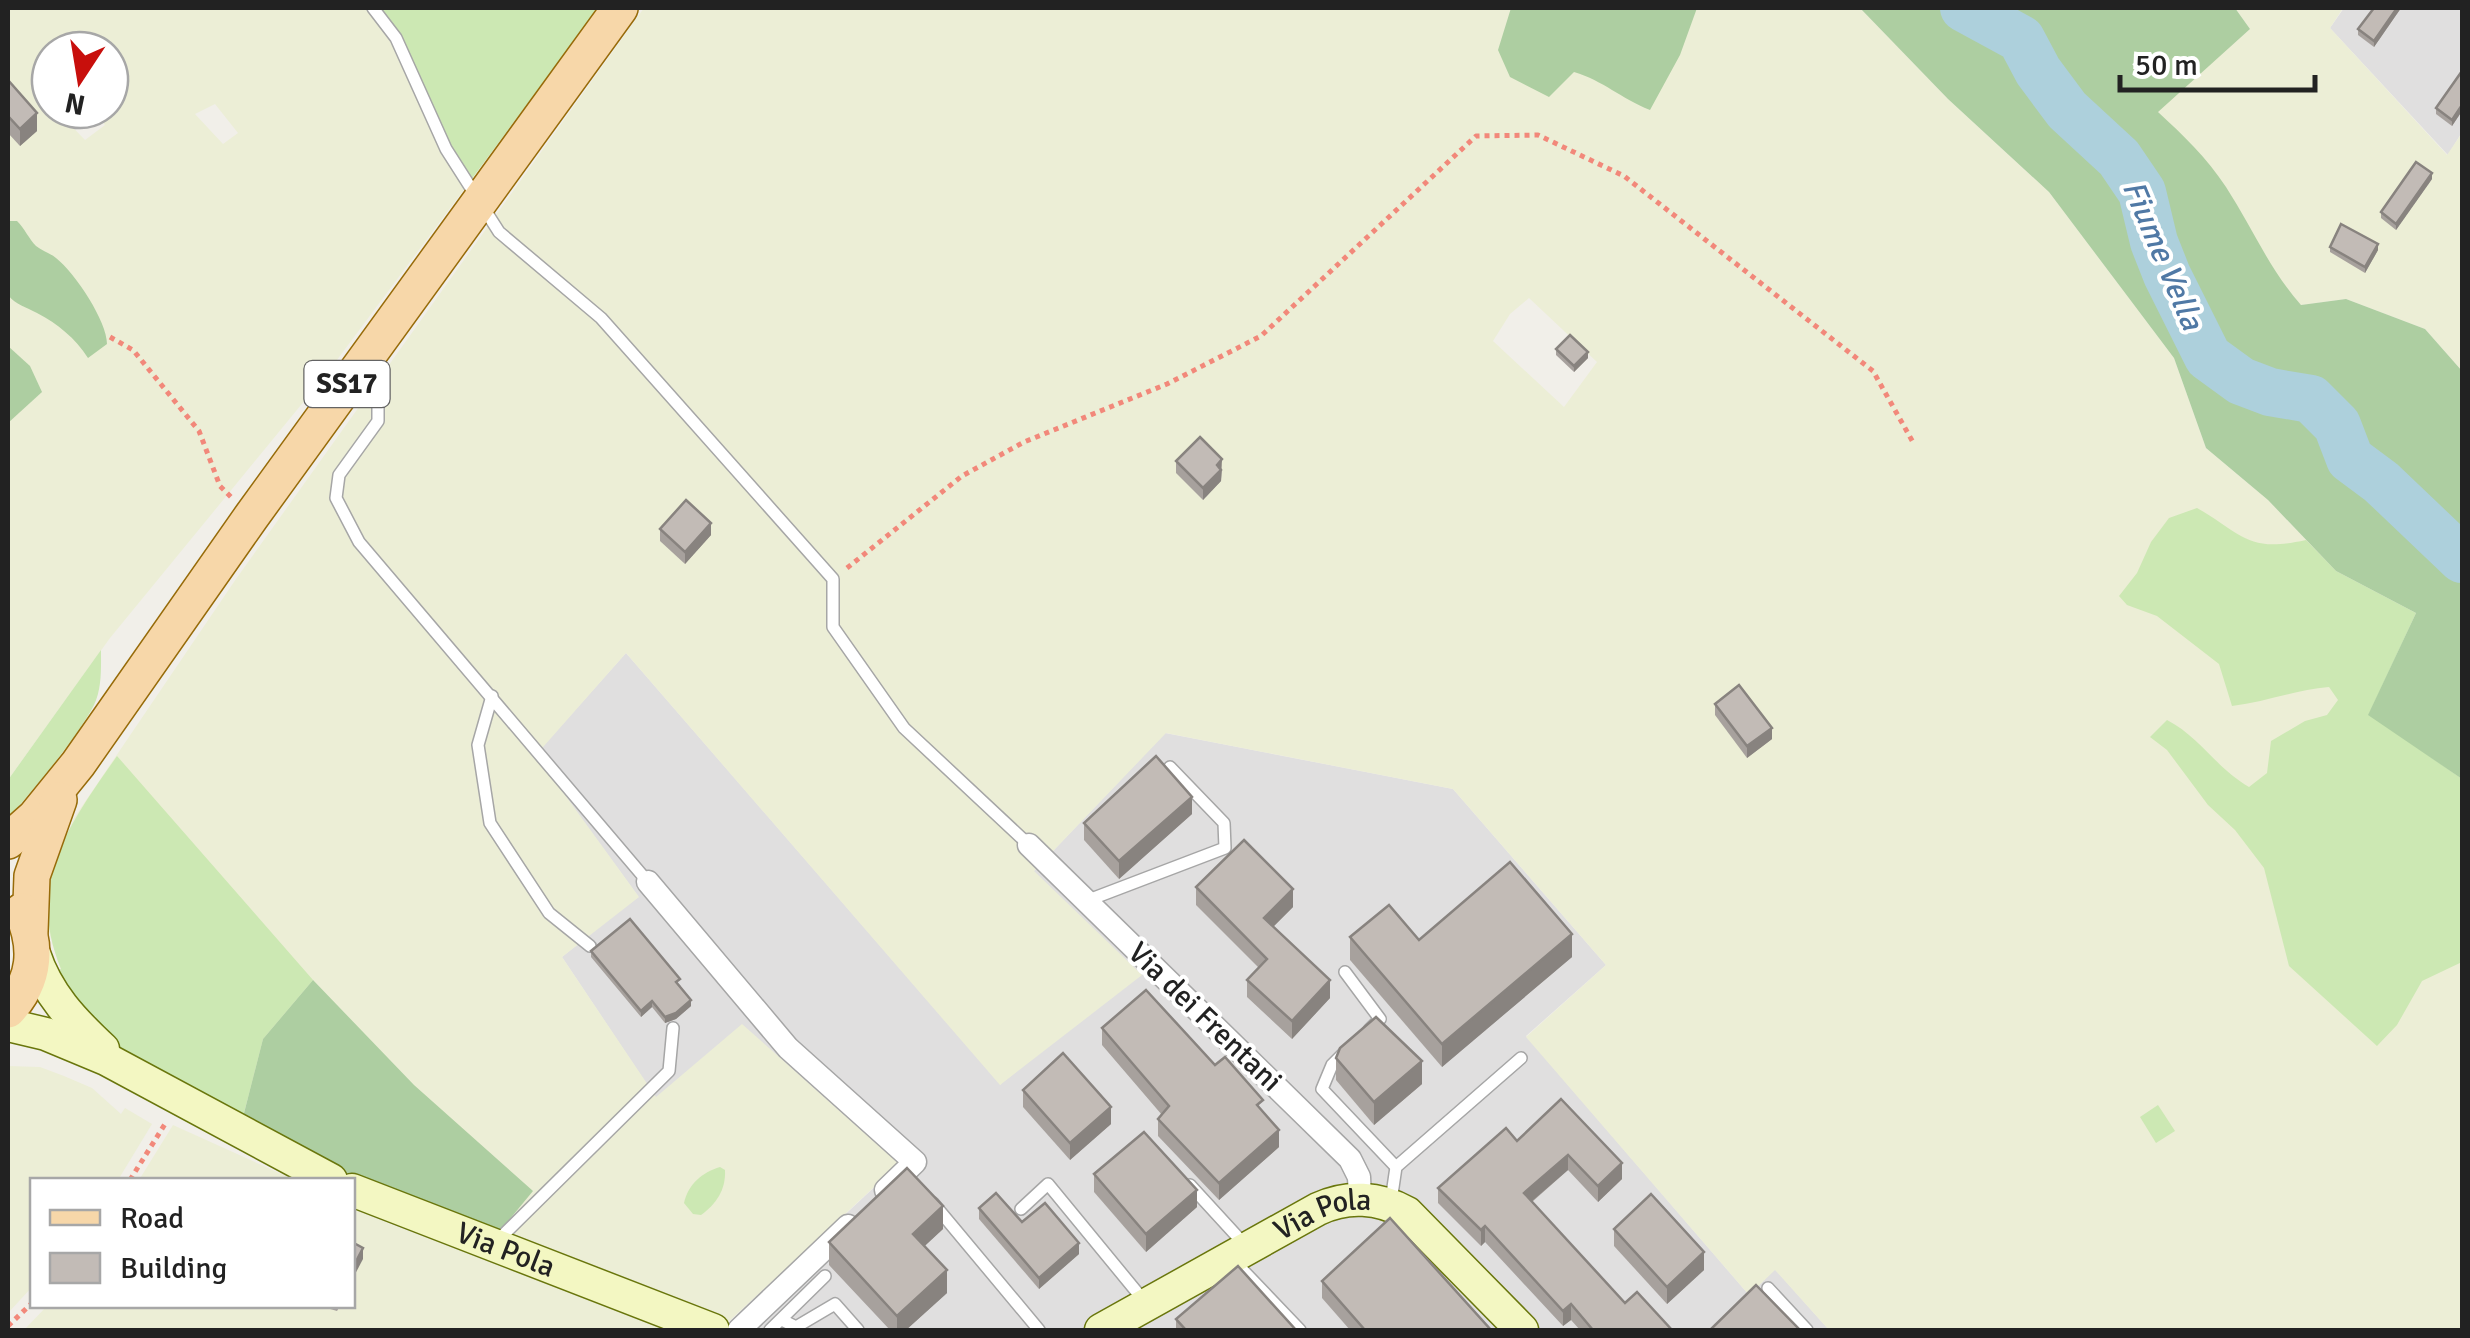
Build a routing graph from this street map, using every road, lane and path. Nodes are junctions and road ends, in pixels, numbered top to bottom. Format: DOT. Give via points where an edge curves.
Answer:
graph roads {
  1 [pos="372,8"];
  2 [pos="620,8"];
  3 [pos="478,201"];
  4 [pos="110,337"];
  5 [pos="355,372"];
  6 [pos="1914,444"];
  7 [pos="251,517"];
  8 [pos="833,580"];
  9 [pos="492,696"];
  10 [pos="78,764"];
  11 [pos="1170,767"];
  12 [pos="8,842"];
  13 [pos="1029,845"];
  14 [pos="648,882"];
  15 [pos="8,894"];
  16 [pos="1086,901"];
  17 [pos="32,942"];
  18 [pos="590,946"];
  19 [pos="1345,972"];
  20 [pos="8,1010"];
  21 [pos="8,1025"];
  22 [pos="673,1028"];
  23 [pos="1522,1058"];
  24 [pos="126,1068"];
  25 [pos="180,1100"];
  26 [pos="1396,1167"];
  27 [pos="1175,1168"];
  28 [pos="131,1178"];
  29 [pos="327,1178"];
  30 [pos="923,1190"];
  31 [pos="355,1191"];
  32 [pos="1376,1202"];
  33 [pos="1021,1209"];
  34 [pos="492,1246"];
  35 [pos="1239,1253"];
  36 [pos="826,1276"];
  37 [pos="1768,1288"];
  38 [pos="30,1304"];
  39 [pos="1148,1305"];
  40 [pos="782,1320"];
  41 [pos="8,1326"];
  42 [pos="714,1330"];
  43 [pos="739,1330"];
  44 [pos="770,1330"];
  45 [pos="858,1330"];
  46 [pos="1038,1330"];
  47 [pos="1101,1330"];
  48 [pos="1300,1330"];
  49 [pos="1522,1330"];
  50 [pos="1807,1330"];
  1 -- 3 [label="lane" via="396,38"];
  2 -- 3 [label="main road, SS17"];
  3 -- 5 [label="main road, SS17"];
  3 -- 8 [label="lane" via="499,232 602,318"];
  4 -- 7 [label="path" via="133,350 198,431 220,486"];
  5 -- 7 [label="main road, SS17"];
  5 -- 9 [label="lane" via="378,398 378,421 339,476 336,498 360,542"];
  6 -- 8 [label="path" via="1874,371 1624,176 1538,135 1476,136 1261,336 962,476"];
  7 -- 10 [label="main road, SS17"];
  8 -- 13 [label="lane" via="834,627 904,728"];
  9 -- 14 [label="lane"];
  9 -- 18 [label="lane" via="478,745 490,823 549,913"];
  10 -- 12 [label="main road"];
  10 -- 17 [label="main road" via="36,857 29,893"];
  11 -- 16 [label="lane" via="1224,822 1224,848"];
  13 -- 16 [label="street, Via dei Frentani"];
  14 -- 43 [label="street" via="788,1048 915,1162"];
  15 -- 17 [label="main road"];
  16 -- 32 [label="street, Via dei Frentani" via="1350,1159"];
  17 -- 20 [label="main road" via="26,986"];
  17 -- 24 [label="street" via="61,1006"];
  19 -- 26 [label="lane" via="1380,1019 1332,1065 1322,1089"];
  21 -- 24 [label="street"];
  22 -- 34 [label="lane" via="669,1071"];
  23 -- 26 [label="lane"];
  24 -- 25 [label="street"];
  25 -- 28 [label="path"];
  25 -- 29 [label="street"];
  26 -- 32 [label="lane"];
  27 -- 35 [label="lane"];
  30 -- 46 [label="lane"];
  31 -- 34 [label="street, Via Pola"];
  32 -- 35 [label="street, Via Pola" via="1328,1204"];
  32 -- 49 [label="street, Via Pola" via="1415,1220"];
  33 -- 39 [label="lane" via="1048,1184"];
  34 -- 42 [label="street, Via Pola"];
  35 -- 39 [label="street, Via Pola"];
  35 -- 48 [label="lane"];
  36 -- 40 [label="lane"];
  37 -- 50 [label="lane"];
  38 -- 41 [label="path"];
  39 -- 47 [label="street, Via Pola"];
  40 -- 44 [label="lane"];
  40 -- 45 [label="lane" via="796,1327 835,1304"];
}
